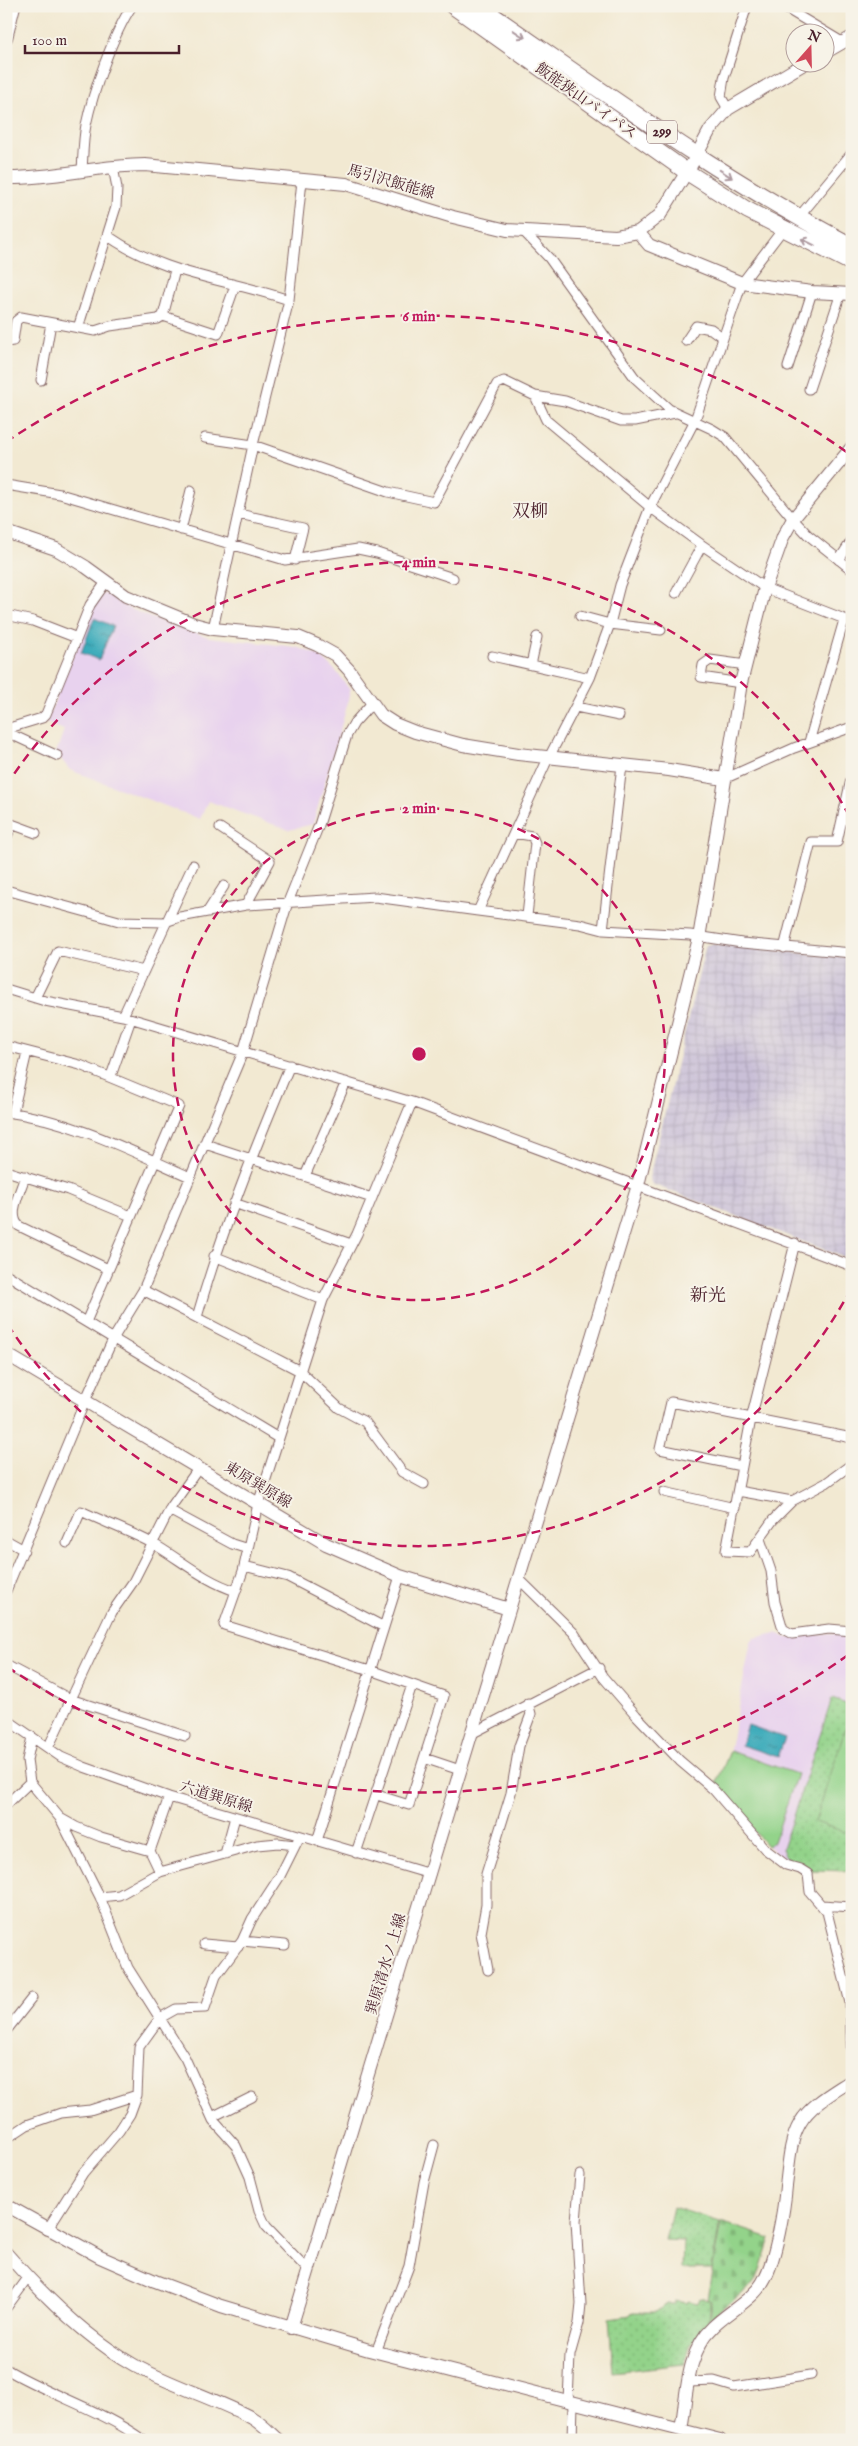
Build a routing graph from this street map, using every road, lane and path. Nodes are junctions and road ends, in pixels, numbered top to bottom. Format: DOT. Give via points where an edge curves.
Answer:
graph roads {
  1 [pos="14,6"];
  2 [pos="132,6"];
  3 [pos="453,6"];
  4 [pos="479,6"];
  5 [pos="747,6"];
  6 [pos="782,6"];
  7 [pos="6,38"];
  8 [pos="847,40"];
  9 [pos="836,46"];
  10 [pos="790,72"];
  11 [pos="728,109"];
  12 [pos="852,153"];
  13 [pos="696,156"];
  14 [pos="113,167"];
  15 [pos="82,171"];
  16 [pos="687,172"];
  17 [pos="6,178"];
  18 [pos="302,181"];
  19 [pos="798,218"];
  20 [pos="782,229"];
  21 [pos="638,232"];
  22 [pos="526,233"];
  23 [pos="108,236"];
  24 [pos="852,246"];
  25 [pos="852,263"];
  26 [pos="176,270"];
  27 [pos="742,283"];
  28 [pos="235,286"];
  29 [pos="812,292"];
  30 [pos="847,294"];
  31 [pos="289,300"];
  32 [pos="163,316"];
  33 [pos="52,323"];
  34 [pos="78,328"];
  35 [pos="722,337"];
  36 [pos="686,341"];
  37 [pos="6,342"];
  38 [pos="788,366"];
  39 [pos="41,380"];
  40 [pos="809,389"];
  41 [pos="535,396"];
  42 [pos="675,413"];
  43 [pos="695,420"];
  44 [pos="205,438"];
  45 [pos="253,445"];
  46 [pos="852,447"];
  47 [pos="6,485"];
  48 [pos="191,490"];
  49 [pos="650,508"];
  50 [pos="239,514"];
  51 [pos="792,519"];
  52 [pos="181,530"];
  53 [pos="6,532"];
  54 [pos="852,540"];
  55 [pos="232,544"];
  56 [pos="702,546"];
  57 [pos="295,560"];
  58 [pos="839,560"];
  59 [pos="852,570"];
  60 [pos="453,578"];
  61 [pos="106,582"];
  62 [pos="766,588"];
  63 [pos="676,593"];
  64 [pos="6,615"];
  65 [pos="580,616"];
  66 [pos="848,621"];
  67 [pos="610,624"];
  68 [pos="213,630"];
  69 [pos="661,630"];
  70 [pos="537,637"];
  71 [pos="77,638"];
  72 [pos="492,656"];
  73 [pos="531,665"];
  74 [pos="746,665"];
  75 [pos="590,678"];
  76 [pos="741,683"];
  77 [pos="372,703"];
  78 [pos="576,707"];
  79 [pos="619,716"];
  80 [pos="852,727"];
  81 [pos="6,731"];
  82 [pos="809,742"];
  83 [pos="58,756"];
  84 [pos="549,758"];
  85 [pos="622,765"];
  86 [pos="724,779"];
  87 [pos="851,781"];
  88 [pos="9,823"];
  89 [pos="220,828"];
  90 [pos="36,833"];
  91 [pos="514,834"];
  92 [pos="6,839"];
  93 [pos="193,865"];
  94 [pos="224,886"];
  95 [pos="6,890"];
  96 [pos="288,902"];
  97 [pos="246,905"];
  98 [pos="478,910"];
  99 [pos="208,911"];
  100 [pos="527,916"];
  101 [pos="165,922"];
  102 [pos="602,930"];
  103 [pos="699,938"];
  104 [pos="784,948"];
  105 [pos="852,953"];
  106 [pos="144,971"];
  107 [pos="6,989"];
  108 [pos="35,998"];
  109 [pos="127,1017"];
  110 [pos="6,1046"];
  111 [pos="28,1052"];
  112 [pos="243,1052"];
  113 [pos="290,1065"];
  114 [pos="111,1076"];
  115 [pos="346,1082"];
  116 [pos="412,1102"];
  117 [pos="10,1112"];
  118 [pos="204,1144"];
  119 [pos="154,1161"];
  120 [pos="250,1161"];
  121 [pos="6,1171"];
  122 [pos="25,1176"];
  123 [pos="305,1176"];
  124 [pos="190,1178"];
  125 [pos="638,1185"];
  126 [pos="372,1198"];
  127 [pos="234,1203"];
  128 [pos="131,1216"];
  129 [pos="795,1242"];
  130 [pos="351,1244"];
  131 [pos="214,1256"];
  132 [pos="852,1266"];
  133 [pos="108,1269"];
  134 [pos="6,1274"];
  135 [pos="143,1290"];
  136 [pos="323,1300"];
  137 [pos="197,1317"];
  138 [pos="86,1322"];
  139 [pos="113,1339"];
  140 [pos="6,1354"];
  141 [pos="300,1371"];
  142 [pos="85,1401"];
  143 [pos="751,1419"];
  144 [pos="278,1438"];
  145 [pos="852,1438"];
  146 [pos="852,1464"];
  147 [pos="741,1466"];
  148 [pos="198,1469"];
  149 [pos="424,1484"];
  150 [pos="738,1491"];
  151 [pos="664,1492"];
  152 [pos="792,1501"];
  153 [pos="258,1504"];
  154 [pos="735,1508"];
  155 [pos="169,1510"];
  156 [pos="760,1539"];
  157 [pos="6,1540"];
  158 [pos="67,1543"];
  159 [pos="151,1543"];
  160 [pos="248,1549"];
  161 [pos="24,1550"];
  162 [pos="244,1566"];
  163 [pos="400,1576"];
  164 [pos="518,1578"];
  165 [pos="236,1591"];
  166 [pos="6,1592"];
  167 [pos="509,1609"];
  168 [pos="384,1627"];
  169 [pos="852,1631"];
  170 [pos="6,1665"];
  171 [pos="599,1668"];
  172 [pos="370,1670"];
  173 [pos="412,1685"];
  174 [pos="70,1699"];
  175 [pos="528,1703"];
  176 [pos="6,1719"];
  177 [pos="471,1734"];
  178 [pos="185,1736"];
  179 [pos="32,1737"];
  180 [pos="48,1748"];
  181 [pos="424,1758"];
  182 [pos="460,1770"];
  183 [pos="30,1782"];
  184 [pos="377,1795"];
  185 [pos="169,1797"];
  186 [pos="6,1805"];
  187 [pos="235,1817"];
  188 [pos="60,1818"];
  189 [pos="300,1836"];
  190 [pos="317,1841"];
  191 [pos="295,1845"];
  192 [pos="150,1851"];
  193 [pos="356,1853"];
  194 [pos="225,1854"];
  195 [pos="160,1872"];
  196 [pos="430,1874"];
  197 [pos="100,1897"];
  198 [pos="822,1905"];
  199 [pos="852,1907"];
  200 [pos="204,1944"];
  201 [pos="240,1944"];
  202 [pos="284,1945"];
  203 [pos="488,1970"];
  204 [pos="32,1998"];
  205 [pos="160,2018"];
  206 [pos="6,2031"];
  207 [pos="852,2071"];
  208 [pos="852,2080"];
  209 [pos="137,2095"];
  210 [pos="252,2098"];
  211 [pos="212,2117"];
  212 [pos="6,2139"];
  213 [pos="434,2145"];
  214 [pos="580,2175"];
  215 [pos="6,2205"];
  216 [pos="47,2230"];
  217 [pos="6,2253"];
  218 [pos="309,2271"];
  219 [pos="28,2278"];
  220 [pos="6,2308"];
  221 [pos="291,2328"];
  222 [pos="376,2352"];
  223 [pos="6,2369"];
  224 [pos="811,2376"];
  225 [pos="689,2382"];
  226 [pos="570,2402"];
  227 [pos="680,2435"];
  228 [pos="143,2440"];
  229 [pos="278,2440"];
  230 [pos="572,2440"];
  231 [pos="720,2440"];
  1 -- 7 [label="street"];
  2 -- 15 [label="street" via="95,93 86,126"];
  3 -- 16 [label="highway, 飯能狭山バイパス / 299"];
  4 -- 13 [label="highway, 飯能狭山バイパス / 299, one-way"];
  5 -- 11 [label="street" via="724,78 721,97"];
  6 -- 8 [label="street"];
  8 -- 9 [label="street"];
  10 -- 11 [label="street, 馬引沢飯能線"];
  11 -- 13 [label="street, 馬引沢飯能線" via="710,130"];
  12 -- 19 [label="street"];
  13 -- 16 [label="street, 馬引沢飯能線"];
  13 -- 19 [label="highway, 飯能狭山バイパス / 299, one-way"];
  14 -- 15 [label="street, 馬引沢飯能線"];
  14 -- 18 [label="street, 馬引沢飯能線" via="145,165"];
  14 -- 23 [label="street" via="116,207"];
  15 -- 17 [label="street, 馬引沢飯能線" via="47,177"];
  16 -- 20 [label="highway, 飯能狭山バイパス / 299"];
  16 -- 21 [label="street, 馬引沢飯能線" via="660,215"];
  18 -- 22 [label="street, 馬引沢飯能線" via="346,184 482,225"];
  18 -- 31 [label="street"];
  19 -- 24 [label="highway, 飯能狭山バイパス / 299"];
  25 -- 20 [label="highway, 飯能狭山バイパス / 299, one-way"];
  20 -- 27 [label="street"];
  21 -- 22 [label="street, 馬引沢飯能線" via="610,236"];
  21 -- 27 [label="street" via="649,245"];
  22 -- 42 [label="street" via="549,258 635,378"];
  23 -- 26 [label="street" via="129,250"];
  23 -- 34 [label="street"];
  26 -- 28 [label="street"];
  26 -- 32 [label="street"];
  27 -- 29 [label="street"];
  27 -- 35 [label="street"];
  28 -- 31 [label="street"];
  28 -- 32 [label="street" via="218,334"];
  29 -- 30 [label="street"];
  29 -- 38 [label="street"];
  30 -- 40 [label="street"];
  31 -- 45 [label="street"];
  32 -- 34 [label="street" via="95,330"];
  33 -- 34 [label="street"];
  33 -- 37 [label="street" via="18,318 12,341"];
  33 -- 39 [label="street"];
  35 -- 36 [label="street" via="711,329 696,326"];
  35 -- 43 [label="street"];
  41 -- 42 [label="street" via="565,401 621,421"];
  41 -- 45 [label="street" via="504,381 497,384 434,502 388,492"];
  41 -- 49 [label="street" via="546,420"];
  42 -- 43 [label="street"];
  43 -- 49 [label="street"];
  43 -- 51 [label="street" via="725,437 737,449"];
  44 -- 45 [label="street"];
  45 -- 50 [label="street"];
  46 -- 51 [label="street, 巽原清水ノ上線"];
  47 -- 52 [label="street" via="60,494"];
  48 -- 52 [label="street"];
  49 -- 56 [label="street"];
  49 -- 67 [label="street" via="620,585"];
  50 -- 55 [label="street"];
  50 -- 57 [label="street" via="302,528"];
  51 -- 58 [label="street"];
  51 -- 62 [label="street, 巽原清水ノ上線"];
  52 -- 55 [label="street"];
  53 -- 61 [label="street" via="56,549"];
  54 -- 58 [label="street"];
  55 -- 57 [label="street"];
  55 -- 68 [label="street"];
  56 -- 62 [label="street"];
  56 -- 63 [label="street"];
  57 -- 60 [label="street" via="358,550 377,552"];
  58 -- 59 [label="street"];
  61 -- 68 [label="street" via="126,596 157,610"];
  61 -- 71 [label="street" via="90,605"];
  62 -- 66 [label="street"];
  62 -- 74 [label="street, 巽原清水ノ上線"];
  64 -- 71 [label="street"];
  65 -- 67 [label="street"];
  66 -- 82 [label="street"];
  67 -- 69 [label="street"];
  67 -- 75 [label="street"];
  68 -- 77 [label="street" via="298,637 335,655"];
  70 -- 73 [label="street"];
  71 -- 81 [label="street" via="46,714"];
  72 -- 73 [label="street"];
  73 -- 75 [label="street"];
  74 -- 76 [label="street, 巽原清水ノ上線"];
  74 -- 76 [label="street" via="710,660 703,665 701,677"];
  75 -- 78 [label="street"];
  76 -- 86 [label="street, 巽原清水ノ上線"];
  77 -- 84 [label="street" via="395,724 415,732 463,745"];
  77 -- 96 [label="street" via="347,735 318,825"];
  78 -- 79 [label="street"];
  78 -- 84 [label="street"];
  80 -- 82 [label="street"];
  81 -- 83 [label="street"];
  82 -- 86 [label="street"];
  84 -- 85 [label="street"];
  84 -- 91 [label="street"];
  85 -- 86 [label="street"];
  85 -- 102 [label="street"];
  86 -- 103 [label="street, 巽原清水ノ上線"];
  87 -- 104 [label="street" via="837,842 811,842"];
  88 -- 90 [label="street"];
  88 -- 92 [label="street"];
  89 -- 97 [label="street" via="270,861"];
  91 -- 98 [label="street"];
  91 -- 100 [label="street" via="532,836 535,843"];
  93 -- 101 [label="street"];
  94 -- 99 [label="street"];
  95 -- 101 [label="street" via="109,919"];
  96 -- 97 [label="street"];
  96 -- 98 [label="street" via="375,897"];
  96 -- 112 [label="street"];
  97 -- 99 [label="street"];
  98 -- 100 [label="street"];
  99 -- 101 [label="street"];
  100 -- 102 [label="street"];
  101 -- 106 [label="street"];
  102 -- 103 [label="street"];
  103 -- 104 [label="street"];
  103 -- 125 [label="street, 巽原清水ノ上線"];
  104 -- 105 [label="street"];
  106 -- 108 [label="street" via="58,951"];
  106 -- 109 [label="street"];
  107 -- 108 [label="street"];
  108 -- 109 [label="street"];
  109 -- 112 [label="street"];
  109 -- 114 [label="street"];
  110 -- 111 [label="street"];
  111 -- 114 [label="street"];
  111 -- 117 [label="street"];
  112 -- 113 [label="street"];
  112 -- 118 [label="street"];
  113 -- 115 [label="street"];
  113 -- 120 [label="street"];
  114 -- 119 [label="street" via="179,1106"];
  115 -- 116 [label="street"];
  115 -- 123 [label="street"];
  116 -- 125 [label="street"];
  116 -- 126 [label="street"];
  117 -- 119 [label="street" via="88,1132"];
  118 -- 120 [label="street"];
  118 -- 124 [label="street"];
  119 -- 124 [label="street"];
  119 -- 128 [label="street"];
  120 -- 123 [label="street"];
  120 -- 127 [label="street"];
  121 -- 122 [label="street"];
  122 -- 128 [label="street"];
  122 -- 133 [label="street" via="14,1221"];
  123 -- 126 [label="street"];
  124 -- 135 [label="street"];
  125 -- 129 [label="street"];
  125 -- 164 [label="street, 巽原清水ノ上線"];
  126 -- 130 [label="street"];
  127 -- 130 [label="street"];
  127 -- 131 [label="street"];
  128 -- 133 [label="street"];
  129 -- 132 [label="street"];
  129 -- 143 [label="street"];
  130 -- 136 [label="street"];
  131 -- 136 [label="street"];
  131 -- 137 [label="street"];
  133 -- 138 [label="street"];
  134 -- 138 [label="street"];
  135 -- 137 [label="street"];
  135 -- 139 [label="street"];
  136 -- 141 [label="street"];
  137 -- 141 [label="street"];
  138 -- 139 [label="street"];
  139 -- 142 [label="street"];
  139 -- 144 [label="street"];
  140 -- 142 [label="street, 東原巽原線"];
  141 -- 144 [label="street"];
  141 -- 149 [label="street" via="339,1408 365,1422 402,1472"];
  142 -- 148 [label="street, 東原巽原線"];
  142 -- 161 [label="street"];
  143 -- 145 [label="street"];
  143 -- 147 [label="street"];
  143 -- 147 [label="street" via="671,1402 660,1449"];
  144 -- 153 [label="street"];
  146 -- 152 [label="street" via="826,1483"];
  147 -- 150 [label="street"];
  148 -- 153 [label="street, 東原巽原線"];
  148 -- 155 [label="street"];
  150 -- 152 [label="street"];
  150 -- 154 [label="street"];
  151 -- 154 [label="street"];
  152 -- 156 [label="street"];
  153 -- 160 [label="street"];
  153 -- 163 [label="street, 東原巽原線" via="326,1544"];
  154 -- 156 [label="street" via="726,1551 750,1552"];
  155 -- 159 [label="street"];
  155 -- 160 [label="street" via="232,1544"];
  156 -- 169 [label="street" via="771,1571 783,1629 792,1634 829,1629"];
  157 -- 161 [label="street"];
  158 -- 159 [label="street" via="81,1511"];
  159 -- 165 [label="street" via="200,1575"];
  159 -- 174 [label="street" via="133,1582 112,1612"];
  160 -- 162 [label="street"];
  161 -- 166 [label="street"];
  162 -- 165 [label="street"];
  162 -- 168 [label="street" via="288,1577"];
  163 -- 167 [label="street, 東原巽原線"];
  163 -- 168 [label="street"];
  164 -- 167 [label="street, 巽原清水ノ上線"];
  164 -- 171 [label="street" via="574,1633"];
  165 -- 172 [label="street" via="224,1625"];
  167 -- 177 [label="street, 巽原清水ノ上線"];
  168 -- 172 [label="street"];
  170 -- 174 [label="street"];
  171 -- 175 [label="street"];
  171 -- 198 [label="street" via="636,1715 680,1761 713,1789 765,1849 786,1865 800,1868 808,1874 810,1892"];
  172 -- 173 [label="street"];
  172 -- 190 [label="street"];
  173 -- 181 [label="street" via="444,1696"];
  173 -- 184 [label="street"];
  174 -- 178 [label="street"];
  174 -- 180 [label="street"];
  175 -- 177 [label="street"];
  175 -- 203 [label="street" via="531,1714 519,1746 511,1793 486,1874 486,1905 481,1933"];
  176 -- 179 [label="street, 六道巽原線"];
  177 -- 182 [label="street, 巽原清水ノ上線"];
  179 -- 180 [label="street, 六道巽原線"];
  179 -- 183 [label="street" via="27,1760"];
  180 -- 185 [label="street, 六道巽原線" via="84,1767"];
  181 -- 182 [label="street"];
  181 -- 184 [label="street" via="409,1805"];
  182 -- 196 [label="street, 巽原清水ノ上線"];
  183 -- 186 [label="street"];
  183 -- 188 [label="street"];
  184 -- 193 [label="street"];
  185 -- 187 [label="street, 六道巽原線"];
  185 -- 192 [label="street"];
  187 -- 189 [label="street, 六道巽原線"];
  187 -- 194 [label="street"];
  188 -- 192 [label="street" via="101,1837"];
  188 -- 197 [label="street"];
  189 -- 190 [label="street, 六道巽原線"];
  189 -- 191 [label="street"];
  190 -- 193 [label="street, 六道巽原線"];
  191 -- 194 [label="street" via="266,1844"];
  191 -- 201 [label="street"];
  192 -- 195 [label="street"];
  193 -- 196 [label="street, 六道巽原線"];
  194 -- 195 [label="street"];
  195 -- 197 [label="street" via="119,1895"];
  196 -- 218 [label="street, 巽原清水ノ上線"];
  197 -- 205 [label="street" via="128,1968"];
  198 -- 199 [label="street"];
  198 -- 207 [label="street" via="827,1912 850,2003"];
  200 -- 201 [label="street"];
  201 -- 202 [label="street"];
  201 -- 205 [label="street" via="216,1976 205,2008 176,2009"];
  204 -- 206 [label="street"];
  205 -- 209 [label="street" via="140,2047"];
  205 -- 211 [label="street" via="185,2058"];
  208 -- 225 [label="street" via="815,2106 800,2123 791,2151 779,2231 766,2278 703,2338 692,2360"];
  209 -- 212 [label="street" via="90,2110 62,2113 27,2125"];
  209 -- 216 [label="street" via="119,2131 83,2173"];
  210 -- 211 [label="street"];
  211 -- 218 [label="street" via="236,2146 266,2226"];
  213 -- 222 [label="street" via="408,2266"];
  214 -- 226 [label="street" via="576,2221 581,2304 570,2355"];
  215 -- 216 [label="street"];
  216 -- 221 [label="street" via="100,2258 155,2281"];
  217 -- 219 [label="street"];
  218 -- 221 [label="street, 巽原清水ノ上線"];
  219 -- 220 [label="street"];
  219 -- 229 [label="street" via="92,2337 132,2364 253,2419"];
  221 -- 222 [label="street"];
  222 -- 226 [label="street"];
  223 -- 228 [label="street" via="66,2401 117,2423"];
  224 -- 225 [label="street" via="734,2387 714,2381"];
  225 -- 227 [label="street"];
  226 -- 227 [label="street"];
  226 -- 230 [label="street"];
  227 -- 231 [label="street"];
}
